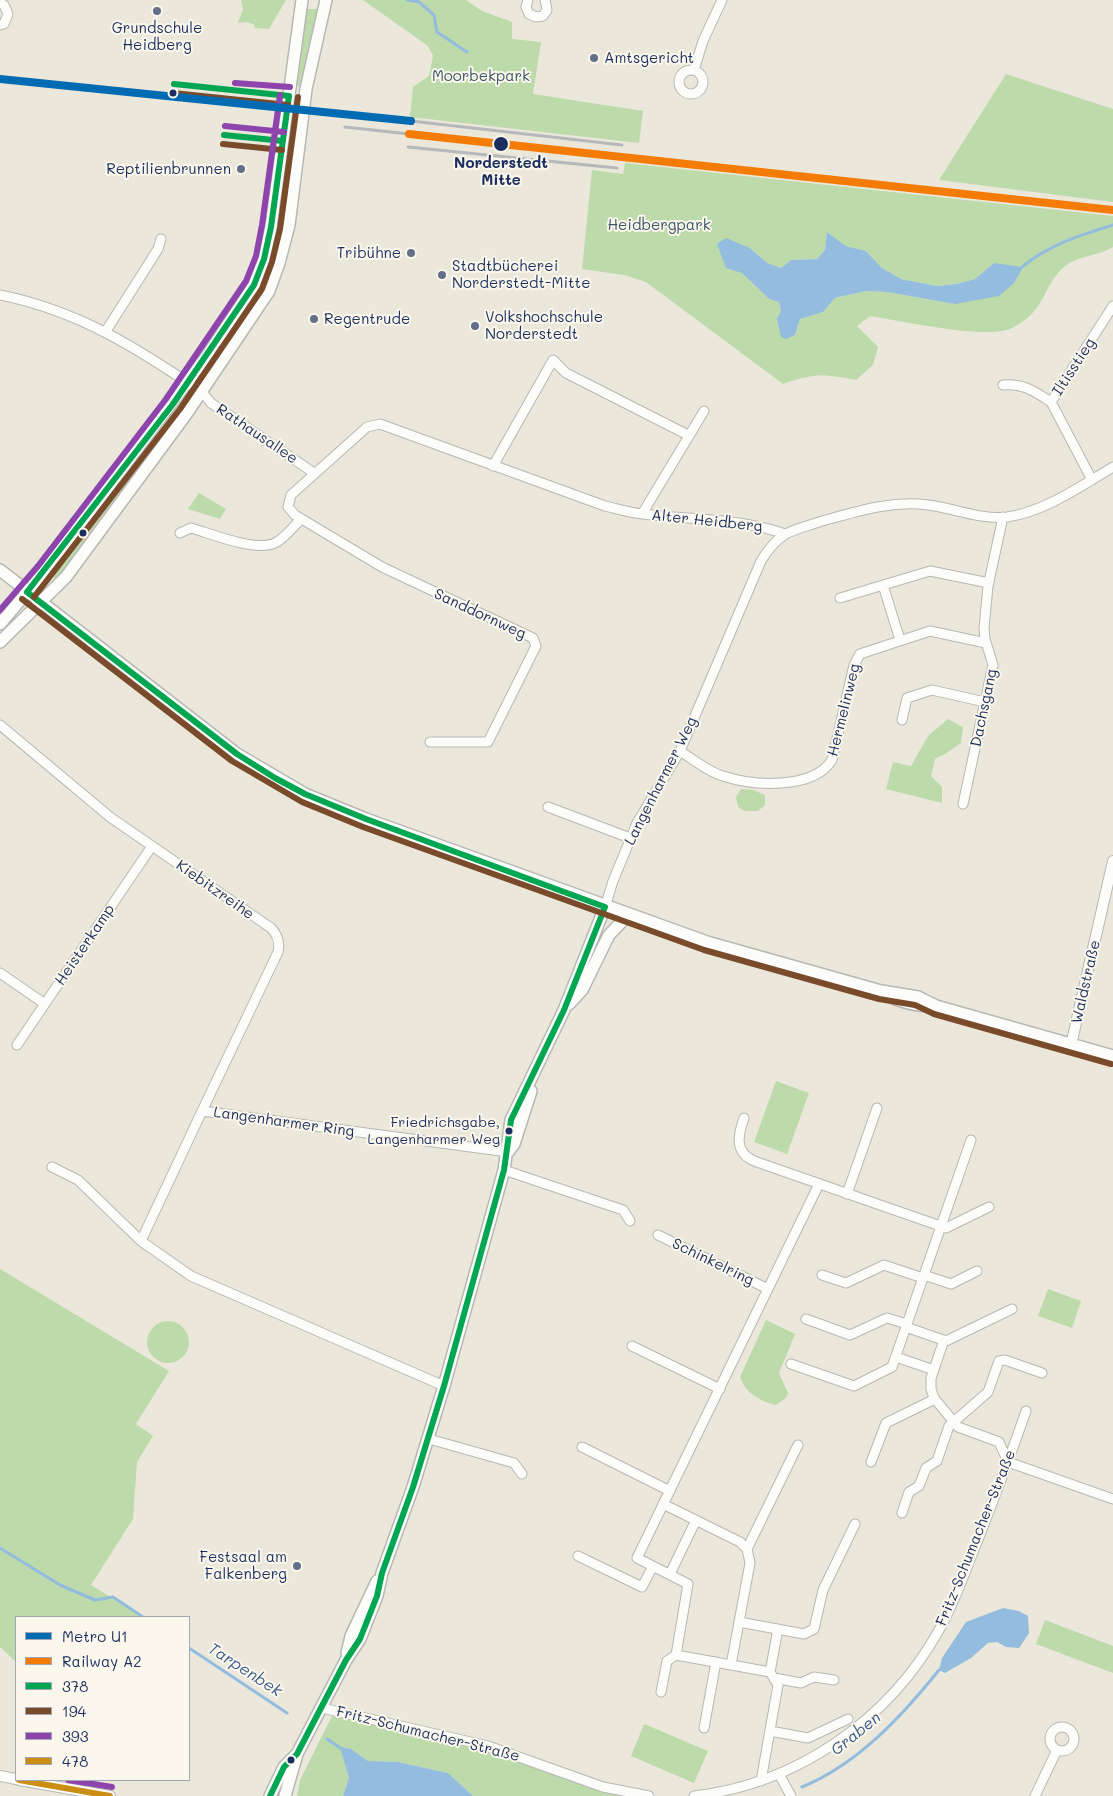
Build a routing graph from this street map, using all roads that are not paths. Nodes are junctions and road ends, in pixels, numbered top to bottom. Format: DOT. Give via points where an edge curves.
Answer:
graph roads {
  1 [pos="302,0"];
  2 [pos="326,0"];
  3 [pos="528,0"];
  4 [pos="545,0"];
  5 [pos="722,0"];
  6 [pos="0,3"];
  7 [pos="0,25"];
  8 [pos="694,70"];
  9 [pos="161,239"];
  10 [pos="0,295"];
  11 [pos="1113,306"];
  12 [pos="106,331"];
  13 [pos="188,382"];
  14 [pos="1003,385"];
  15 [pos="202,392"];
  16 [pos="1051,402"];
  17 [pos="704,411"];
  18 [pos="688,435"];
  19 [pos="493,466"];
  20 [pos="1113,467"];
  21 [pos="314,473"];
  22 [pos="1092,480"];
  23 [pos="642,514"];
  24 [pos="1003,517"];
  25 [pos="301,519"];
  26 [pos="180,533"];
  27 [pos="785,534"];
  28 [pos="0,570"];
  29 [pos="989,583"];
  30 [pos="883,585"];
  31 [pos="27,592"];
  32 [pos="840,598"];
  33 [pos="41,603"];
  34 [pos="0,624"];
  35 [pos="900,640"];
  36 [pos="0,642"];
  37 [pos="986,643"];
  38 [pos="985,702"];
  39 [pos="902,720"];
  40 [pos="0,725"];
  41 [pos="430,742"];
  42 [pos="680,750"];
  43 [pos="963,804"];
  44 [pos="548,807"];
  45 [pos="630,838"];
  46 [pos="152,846"];
  47 [pos="1113,861"];
  48 [pos="605,907"];
  49 [pos="628,915"];
  50 [pos="0,973"];
  51 [pos="45,1004"];
  52 [pos="564,1010"];
  53 [pos="17,1045"];
  54 [pos="1071,1045"];
  55 [pos="1113,1056"];
  56 [pos="877,1108"];
  57 [pos="202,1111"];
  58 [pos="744,1118"];
  59 [pos="971,1140"];
  60 [pos="508,1152"];
  61 [pos="52,1167"];
  62 [pos="504,1170"];
  63 [pos="819,1184"];
  64 [pos="847,1194"];
  65 [pos="989,1207"];
  66 [pos="630,1221"];
  67 [pos="941,1226"];
  68 [pos="658,1234"];
  69 [pos="141,1241"];
  70 [pos="977,1271"];
  71 [pos="822,1275"];
  72 [pos="924,1277"];
  73 [pos="768,1289"];
  74 [pos="1012,1309"];
  75 [pos="806,1320"];
  76 [pos="907,1325"];
  77 [pos="944,1340"];
  78 [pos="632,1346"];
  79 [pos="896,1357"];
  80 [pos="791,1364"];
  81 [pos="934,1370"];
  82 [pos="1042,1373"];
  83 [pos="444,1386"];
  84 [pos="720,1389"];
  85 [pos="935,1399"];
  86 [pos="1026,1411"];
  87 [pos="953,1422"];
  88 [pos="428,1439"];
  89 [pos="798,1445"];
  90 [pos="582,1447"];
  91 [pos="871,1462"];
  92 [pos="1008,1462"];
  93 [pos="522,1474"];
  94 [pos="670,1490"];
  95 [pos="1113,1499"];
  96 [pos="664,1504"];
  97 [pos="902,1513"];
  98 [pos="696,1520"];
  99 [pos="855,1524"];
  100 [pos="747,1549"];
  101 [pos="578,1556"];
  102 [pos="653,1566"];
  103 [pos="670,1574"];
  104 [pos="739,1622"];
  105 [pos="778,1629"];
  106 [pos="676,1655"];
  107 [pos="716,1662"];
  108 [pos="731,1665"];
  109 [pos="772,1675"];
  110 [pos="834,1680"];
  111 [pos="661,1692"];
  112 [pos="322,1708"];
  113 [pos="848,1719"];
  114 [pos="704,1728"];
  115 [pos="770,1731"];
  116 [pos="1057,1750"];
  117 [pos="297,1754"];
  118 [pos="779,1774"];
  119 [pos="0,1776"];
  120 [pos="15,1780"];
  121 [pos="23,1781"];
  122 [pos="761,1781"];
  123 [pos="110,1796"];
  124 [pos="270,1796"];
  125 [pos="285,1796"];
  126 [pos="649,1796"];
  127 [pos="694,1796"];
  128 [pos="791,1796"];
  129 [pos="1035,1796"];
  1 -- 13 [label="main road" via="264,259 254,285"];
  2 -- 15 [label="main road, Rathausallee" via="306,89 288,225 279,263 269,290"];
  3 -- 4 [label="street" via="529,14 536,17 543,16 548,10"];
  5 -- 8 [label="street"];
  6 -- 7 [label="street" via="4,4 8,14 4,24"];
  9 -- 12 [label="street" via="158,249"];
  10 -- 12 [label="street, Rathausallee" via="61,312"];
  11 -- 16 [label="street, Iltisstieg"];
  12 -- 13 [label="street, Rathausallee"];
  13 -- 15 [label="street, Rathausallee"];
  13 -- 31 [label="main road"];
  14 -- 16 [label="street, Iltisstieg" via="1017,384 1029,388"];
  15 -- 21 [label="street, Rathausallee" via="211,403"];
  15 -- 33 [label="main road, Rathausallee" via="66,577"];
  16 -- 22 [label="street, Iltisstieg"];
  17 -- 18 [label="street, Alter Heidberg"];
  18 -- 19 [label="street" via="566,373 553,360"];
  18 -- 23 [label="street, Alter Heidberg"];
  19 -- 21 [label="street, Alter Heidberg" via="380,424 367,427"];
  19 -- 23 [label="street, Alter Heidberg" via="605,506"];
  20 -- 22 [label="street"];
  21 -- 25 [label="street, Alter Heidberg" via="288,501 288,507"];
  22 -- 24 [label="street" via="1035,509"];
  23 -- 27 [label="street, Alter Heidberg" via="740,523"];
  24 -- 27 [label="street" via="907,503 866,509"];
  24 -- 29 [label="street, Dachsgang"];
  25 -- 26 [label="street" via="276,543 261,545 191,528"];
  25 -- 41 [label="street, Sanddornweg" via="382,567 534,638 536,646 488,742"];
  27 -- 42 [label="street, Langenharmer Weg" via="761,561"];
  28 -- 31 [label="main road"];
  29 -- 30 [label="street" via="930,571"];
  29 -- 37 [label="street, Dachsgang" via="984,630"];
  30 -- 32 [label="street"];
  30 -- 35 [label="street"];
  31 -- 33 [label="main road"];
  31 -- 34 [label="main road"];
  33 -- 36 [label="main road, Rathausallee"];
  33 -- 48 [label="main road" via="237,754 275,778 366,819"];
  35 -- 37 [label="street, Hermelinweg" via="932,631"];
  35 -- 42 [label="street, Hermelinweg" via="865,651 857,658 832,760 810,778 761,784 748,782 720,775"];
  37 -- 38 [label="street, Dachsgang" via="993,663"];
  38 -- 39 [label="street" via="932,690 906,698"];
  38 -- 43 [label="street, Dachsgang"];
  40 -- 46 [label="street, Kiebitzreihe" via="110,817"];
  42 -- 45 [label="street, Langenharmer Weg"];
  44 -- 45 [label="street"];
  45 -- 48 [label="street, Langenharmer Weg"];
  46 -- 51 [label="street, Heisterkamp"];
  46 -- 57 [label="street, Kiebitzreihe" via="271,928 278,940 277,954"];
  47 -- 54 [label="street, Waldstraße"];
  48 -- 49 [label="main road"];
  48 -- 52 [label="main road, Langenharmer Weg"];
  49 -- 52 [label="main road, Langenharmer Weg" via="609,935 582,990"];
  49 -- 54 [label="main road" via="733,951 881,992 898,1001 936,1006"];
  50 -- 51 [label="street"];
  51 -- 53 [label="street, Heisterkamp"];
  52 -- 60 [label="main road, Langenharmer Weg" via="511,1120"];
  54 -- 55 [label="main road"];
  56 -- 64 [label="street"];
  57 -- 60 [label="street, Langenharmer Ring"];
  57 -- 69 [label="street, Langenharmer Ring"];
  58 -- 63 [label="street" via="738,1141 746,1156 754,1162"];
  59 -- 67 [label="street"];
  60 -- 62 [label="main road, Langenharmer Weg"];
  61 -- 69 [label="street" via="82,1183"];
  62 -- 66 [label="street" via="623,1210"];
  62 -- 83 [label="main road, Langenharmer Weg"];
  63 -- 64 [label="street"];
  63 -- 73 [label="street, Schinkelring"];
  64 -- 67 [label="street"];
  65 -- 67 [label="street" via="946,1228"];
  67 -- 72 [label="street"];
  68 -- 73 [label="street, Schinkelring"];
  69 -- 83 [label="street" via="176,1267 214,1287"];
  70 -- 72 [label="street" via="951,1284"];
  71 -- 72 [label="street" via="847,1283 885,1265"];
  72 -- 76 [label="street"];
  73 -- 84 [label="street, Schinkelring"];
  74 -- 77 [label="street"];
  75 -- 76 [label="street" via="850,1335 887,1318"];
  76 -- 77 [label="street"];
  76 -- 79 [label="street"];
  77 -- 81 [label="street"];
  78 -- 84 [label="street"];
  79 -- 80 [label="street" via="891,1368 854,1386"];
  79 -- 81 [label="street"];
  81 -- 85 [label="street" via="930,1387"];
  82 -- 87 [label="street" via="1000,1360 988,1392"];
  83 -- 88 [label="main road, Langenharmer Weg"];
  84 -- 94 [label="street, Schinkelring"];
  85 -- 87 [label="street"];
  85 -- 91 [label="street" via="886,1423"];
  86 -- 92 [label="street, Fritz-Schumacher-Straße"];
  87 -- 92 [label="street" via="960,1428 999,1442"];
  87 -- 97 [label="street" via="948,1427 937,1461 926,1467 919,1486 909,1492"];
  88 -- 93 [label="street" via="514,1463"];
  88 -- 112 [label="main road, Langenharmer Weg" via="382,1573 370,1593 351,1636 346,1660"];
  89 -- 100 [label="street"];
  90 -- 94 [label="street"];
  92 -- 95 [label="street"];
  92 -- 118 [label="street, Fritz-Schumacher-Straße" via="949,1610 918,1663 892,1695 862,1723 823,1751"];
  94 -- 96 [label="street, Schinkelring"];
  96 -- 98 [label="street"];
  96 -- 102 [label="street, Schinkelring" via="637,1558"];
  98 -- 100 [label="street" via="740,1542"];
  98 -- 103 [label="street"];
  99 -- 105 [label="street" via="823,1590 815,1628 805,1634"];
  100 -- 104 [label="street" via="750,1559"];
  101 -- 102 [label="street" via="642,1587"];
  102 -- 103 [label="street, Schinkelring"];
  103 -- 106 [label="street, Schinkelring" via="688,1585"];
  104 -- 105 [label="street"];
  104 -- 108 [label="street"];
  105 -- 109 [label="street"];
  106 -- 107 [label="street"];
  106 -- 111 [label="street, Schinkelring" via="667,1661"];
  107 -- 108 [label="street"];
  107 -- 114 [label="street"];
  108 -- 109 [label="street"];
  109 -- 110 [label="street" via="801,1683 814,1677"];
  109 -- 115 [label="street" via="778,1686"];
  112 -- 117 [label="main road, Langenharmer Weg"];
  112 -- 126 [label="street, Fritz-Schumacher-Straße" via="488,1746 603,1787"];
  113 -- 115 [label="street" via="809,1738"];
  115 -- 122 [label="street"];
  116 -- 129 [label="street"];
  117 -- 124 [label="main road, Langenharmer Weg" via="284,1767"];
  117 -- 125 [label="main road, Langenharmer Weg"];
  118 -- 122 [label="street, Fritz-Schumacher-Straße"];
  118 -- 128 [label="street"];
  119 -- 120 [label="street"];
  121 -- 123 [label="street"];
  122 -- 127 [label="street, Fritz-Schumacher-Straße"];
}
